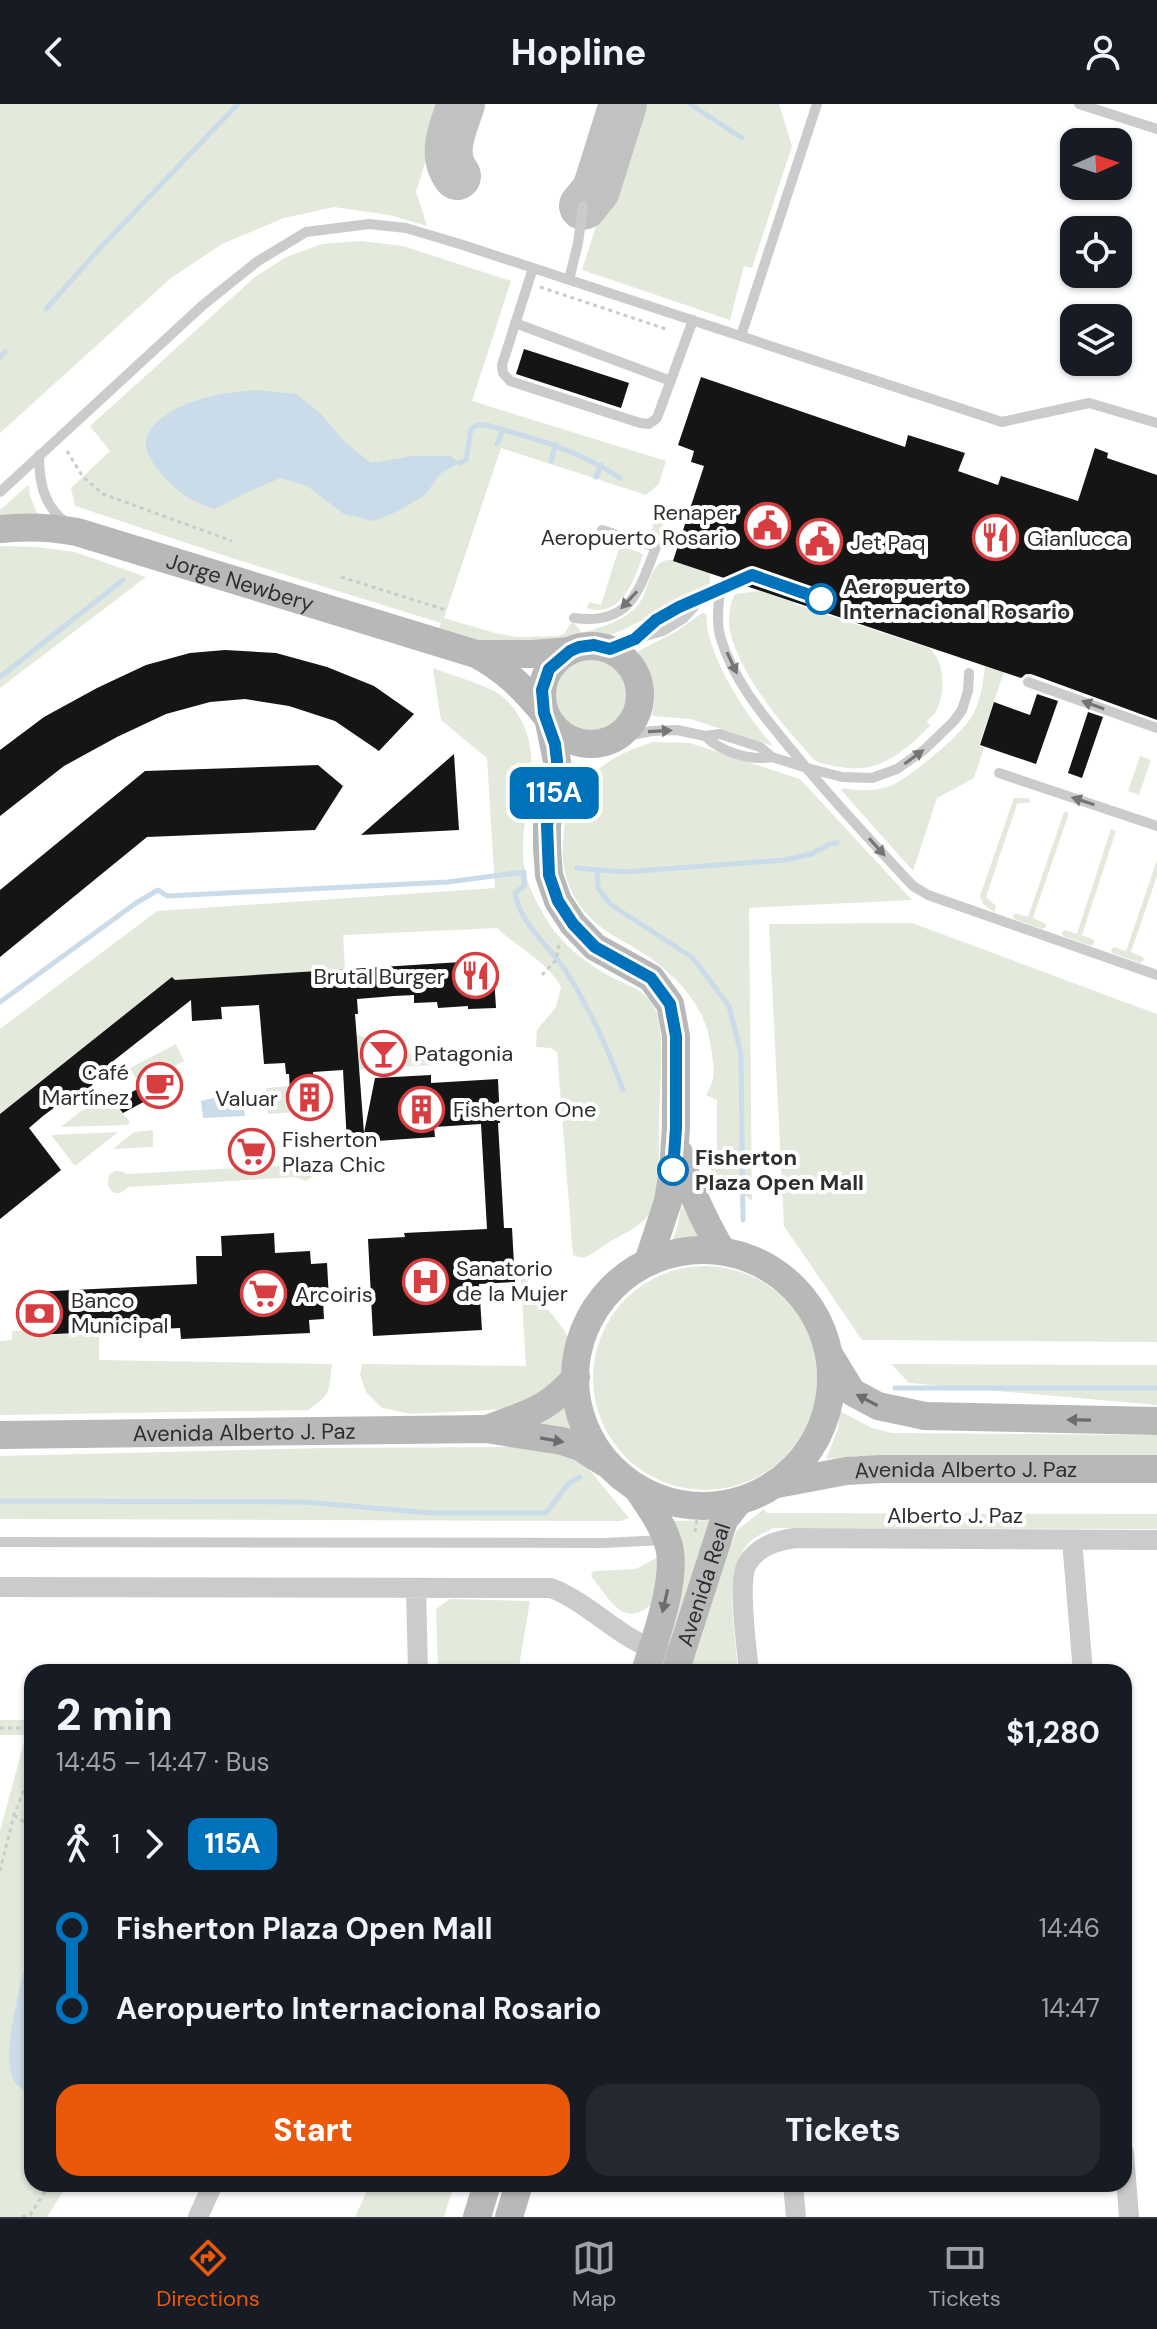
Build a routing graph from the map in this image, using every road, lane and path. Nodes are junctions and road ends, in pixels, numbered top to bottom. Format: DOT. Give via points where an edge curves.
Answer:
graph roads {
  1 [pos="817,104"];
  2 [pos="1079,104"];
  3 [pos="1157,129"];
  4 [pos="583,206"];
  5 [pos="533,268"];
  6 [pos="569,280"];
  7 [pos="528,284"];
  8 [pos="693,320"];
  9 [pos="515,323"];
  10 [pos="669,330"];
  11 [pos="741,336"];
  12 [pos="671,381"];
  13 [pos="1157,423"];
  14 [pos="57,438"];
  15 [pos="39,455"];
  16 [pos="0,492"];
  17 [pos="0,529"];
  18 [pos="602,530"];
  19 [pos="77,532"];
  20 [pos="232,541"];
  21 [pos="752,575"];
  22 [pos="341,577"];
  23 [pos="721,588"];
  24 [pos="446,610"];
  25 [pos="574,618"];
  26 [pos="623,644"];
  27 [pos="570,651"];
  28 [pos="476,654"];
  29 [pos="969,673"];
  30 [pos="1028,682"];
  31 [pos="547,717"];
  32 [pos="1157,728"];
  33 [pos="609,741"];
  34 [pos="807,768"];
  35 [pos="999,773"];
  36 [pos="553,803"];
  37 [pos="1157,826"];
  38 [pos="561,934"];
  39 [pos="542,975"];
  40 [pos="1157,975"];
  41 [pos="675,1138"];
  42 [pos="722,1251"];
  43 [pos="648,1262"];
  44 [pos="829,1356"];
  45 [pos="576,1377"];
  46 [pos="1157,1421"];
  47 [pos="486,1429"];
  48 [pos="0,1435"];
  49 [pos="613,1468"];
  50 [pos="1157,1469"];
  51 [pos="776,1484"];
  52 [pos="637,1488"];
  53 [pos="739,1501"];
  54 [pos="699,1506"];
  55 [pos="681,1538"];
  56 [pos="1072,1540"];
  57 [pos="1157,1540"];
  58 [pos="0,1542"];
  59 [pos="0,1587"];
  60 [pos="416,1588"];
  61 [pos="648,1661"];
  62 [pos="418,1664"];
  63 [pos="677,1664"];
  64 [pos="748,1664"];
  65 [pos="1082,1664"];
  66 [pos="0,1728"];
  67 [pos="24,1730"];
  68 [pos="24,1789"];
  69 [pos="14,1815"];
  70 [pos="24,1822"];
  71 [pos="0,1871"];
  72 [pos="45,2192"];
  73 [pos="209,2192"];
  74 [pos="485,2192"];
  75 [pos="517,2192"];
  76 [pos="794,2192"];
  77 [pos="1127,2192"];
  78 [pos="22,2217"];
  79 [pos="198,2217"];
  80 [pos="477,2217"];
  81 [pos="509,2217"];
  82 [pos="796,2217"];
  83 [pos="1129,2217"];
  1 -- 11 [label="lane"];
  2 -- 3 [label="lane"];
  4 -- 6 [label="lane"];
  5 -- 6 [label="lane"];
  5 -- 7 [label="lane"];
  5 -- 14 [label="lane" via="406,228 369,224 306,232 258,261 203,305"];
  6 -- 8 [label="lane"];
  7 -- 9 [label="lane"];
  7 -- 10 [label="path"];
  8 -- 11 [label="lane"];
  8 -- 12 [label="lane"];
  9 -- 12 [label="lane"];
  9 -- 12 [label="lane" via="502,365 510,381 649,424 657,418"];
  11 -- 13 [label="lane" via="1002,422 1089,403"];
  14 -- 15 [label="lane"];
  14 -- 20 [label="path" via="83,477 103,494"];
  15 -- 16 [label="lane"];
  15 -- 19 [label="lane" via="44,498"];
  17 -- 19 [label="main road, Jorge Newbery"];
  18 -- 25 [label="lane, one-way" via="656,547 642,583 622,609 593,621"];
  19 -- 28 [label="main road, Jorge Newbery"];
  21 -- 23 [label="lane"];
  22 -- 24 [label="path"];
  23 -- 26 [label="lane" via="656,620"];
  23 -- 34 [label="lane, one-way" via="718,626 727,653 749,696"];
  26 -- 27 [label="main road"];
  26 -- 33 [label="main road" via="622,656 638,678 640,706 627,730"];
  27 -- 28 [label="main road, Jorge Newbery"];
  27 -- 31 [label="main road" via="549,669 542,690"];
  28 -- 31 [label="main road, Jorge Newbery" via="522,686"];
  34 -- 29 [label="lane, one-way" via="858,779 897,769 954,721 968,691"];
  32 -- 30 [label="lane, one-way"];
  31 -- 33 [label="main road" via="572,742"];
  31 -- 36 [label="main road" via="557,761"];
  33 -- 34 [label="lane, one-way" via="677,730 758,759 772,757"];
  33 -- 36 [label="main road" via="577,770"];
  34 -- 40 [label="lane, one-way" via="913,886 928,895"];
  37 -- 35 [label="lane, one-way"];
  36 -- 41 [label="main road" via="547,848 558,901 595,947 651,978 670,1004 676,1036"];
  38 -- 39 [label="path" via="556,960"];
  41 -- 42 [label="main road" via="701,1216"];
  41 -- 43 [label="main road" via="668,1201"];
  42 -- 43 [label="main road" via="685,1251"];
  42 -- 44 [label="main road" via="753,1259 780,1275 808,1304"];
  43 -- 45 [label="main road" via="627,1274 594,1311"];
  46 -- 44 [label="main road, one-way" via="925,1416 878,1406 852,1392"];
  44 -- 51 [label="main road" via="829,1399 815,1441"];
  45 -- 47 [label="main road, Avenida Alberto J. Paz" via="541,1409"];
  45 -- 49 [label="main road" via="580,1410 592,1441"];
  47 -- 48 [label="main road, Avenida Alberto J. Paz"];
  47 -- 49 [label="main road, Avenida Alberto J. Paz, one-way" via="562,1441"];
  49 -- 52 [label="main road"];
  50 -- 51 [label="main road, Avenida Alberto J. Paz" via="881,1469"];
  51 -- 53 [label="main road"];
  52 -- 54 [label="main road"];
  52 -- 55 [label="main road, Avenida Real"];
  53 -- 54 [label="main road"];
  53 -- 63 [label="main road, Avenida Real" via="724,1520"];
  54 -- 55 [label="path"];
  55 -- 58 [label="lane" via="602,1543"];
  55 -- 61 [label="main road, Avenida Real, one-way" via="670,1550 670,1579"];
  56 -- 57 [label="street, Alberto J. Paz"];
  56 -- 64 [label="street, Alberto J. Paz" via="774,1541 745,1567"];
  56 -- 65 [label="street"];
  59 -- 60 [label="street"];
  60 -- 61 [label="street" via="551,1588 626,1637"];
  60 -- 62 [label="street"];
  61 -- 63 [label="street"];
  66 -- 67 [label="path"];
  68 -- 69 [label="path"];
  69 -- 70 [label="path"];
  69 -- 71 [label="path"];
  72 -- 78 [label="path" via="30,2215"];
  73 -- 79 [label="street"];
  74 -- 80 [label="main road"];
  75 -- 81 [label="main road"];
  76 -- 82 [label="street"];
  77 -- 83 [label="street"];
}
